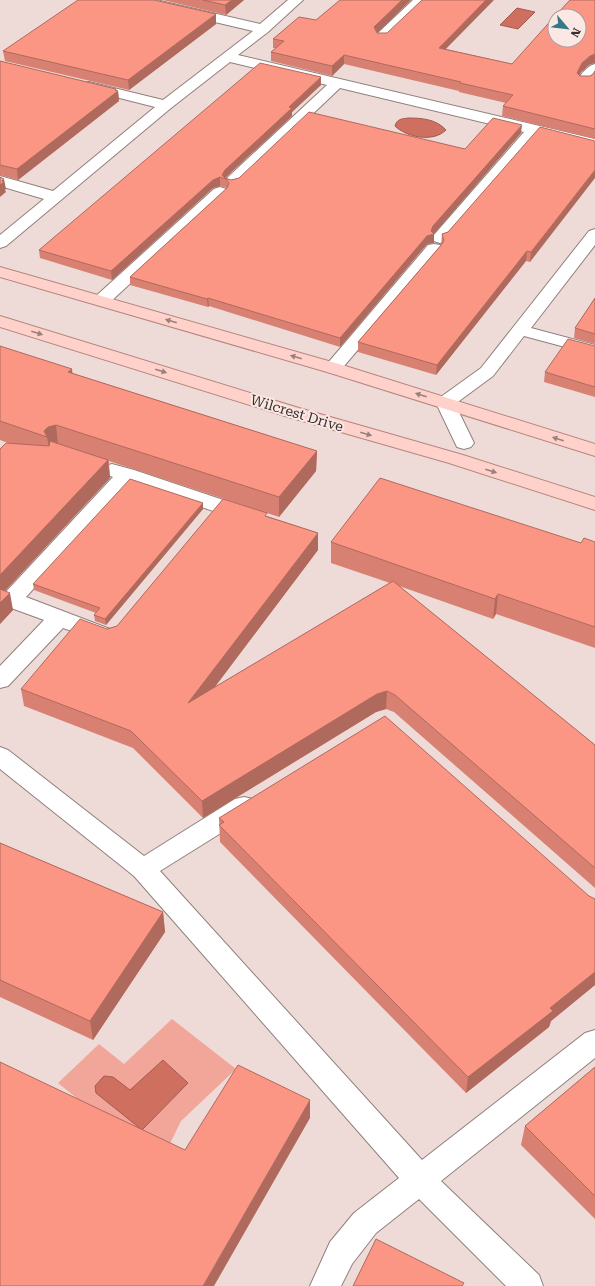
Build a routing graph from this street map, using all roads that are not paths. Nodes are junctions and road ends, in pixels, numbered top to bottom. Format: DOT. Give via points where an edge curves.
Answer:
graph roads {
  1 [pos="139,0"];
  2 [pos="296,0"];
  3 [pos="421,0"];
  4 [pos="263,29"];
  5 [pos="382,37"];
  6 [pos="228,57"];
  7 [pos="595,68"];
  8 [pos="584,81"];
  9 [pos="77,83"];
  10 [pos="337,83"];
  11 [pos="166,105"];
  12 [pos="534,130"];
  13 [pos="595,144"];
  14 [pos="0,181"];
  15 [pos="55,197"];
  16 [pos="595,234"];
  17 [pos="0,243"];
  18 [pos="0,272"];
  19 [pos="102,300"];
  20 [pos="0,321"];
  21 [pos="520,330"];
  22 [pos="595,350"];
  23 [pos="333,368"];
  24 [pos="445,403"];
  25 [pos="464,443"];
  26 [pos="595,450"];
  27 [pos="92,463"];
  28 [pos="127,474"];
  29 [pos="595,504"];
  30 [pos="219,506"];
  31 [pos="262,520"];
  32 [pos="204,524"];
  33 [pos="58,619"];
  34 [pos="120,625"];
  35 [pos="0,680"];
  36 [pos="0,756"];
  37 [pos="264,793"];
  38 [pos="143,869"];
  39 [pos="595,1042"];
  40 [pos="420,1180"];
  41 [pos="325,1286"];
  42 [pos="528,1286"];
  1 -- 4 [label="lane"];
  2 -- 4 [label="lane"];
  3 -- 5 [label="lane"];
  4 -- 6 [label="lane"];
  6 -- 10 [label="lane"];
  6 -- 11 [label="lane"];
  7 -- 8 [label="lane"];
  9 -- 11 [label="lane"];
  10 -- 12 [label="lane"];
  10 -- 19 [label="lane"];
  11 -- 15 [label="lane"];
  12 -- 13 [label="lane"];
  12 -- 23 [label="lane"];
  14 -- 15 [label="lane"];
  15 -- 17 [label="lane"];
  16 -- 21 [label="lane"];
  18 -- 19 [label="main road"];
  23 -- 19 [label="main road, one-way"];
  20 -- 29 [label="main road, Wilcrest Drive, one-way"];
  21 -- 22 [label="lane"];
  21 -- 24 [label="lane" via="487,372"];
  24 -- 23 [label="main road, one-way"];
  24 -- 25 [label="lane"];
  26 -- 24 [label="main road, one-way"];
  27 -- 28 [label="lane"];
  28 -- 30 [label="lane"];
  28 -- 33 [label="lane" via="11,600"];
  30 -- 31 [label="lane"];
  30 -- 32 [label="lane"];
  33 -- 34 [label="lane" via="110,637"];
  33 -- 35 [label="lane"];
  36 -- 38 [label="lane"];
  37 -- 38 [label="lane"];
  38 -- 40 [label="lane"];
  39 -- 40 [label="lane"];
  40 -- 41 [label="lane" via="365,1223 341,1253"];
  40 -- 42 [label="lane"];
}
